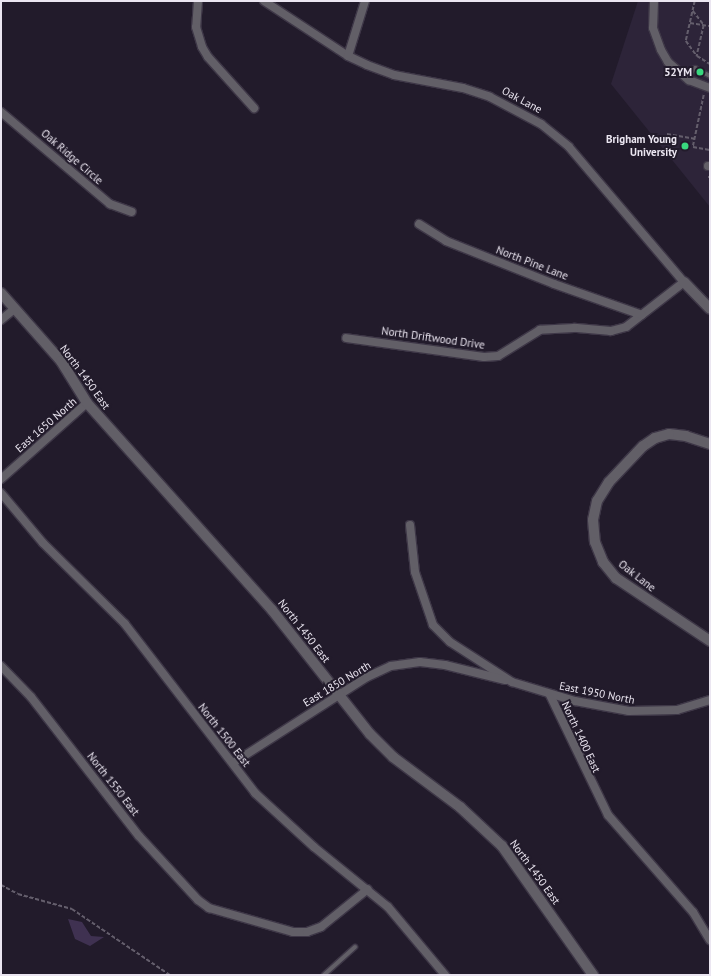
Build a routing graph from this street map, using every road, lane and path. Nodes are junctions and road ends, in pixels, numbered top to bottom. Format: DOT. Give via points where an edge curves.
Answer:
graph roads {
  1 [pos="198,1"];
  2 [pos="264,1"];
  3 [pos="365,1"];
  4 [pos="654,1"];
  5 [pos="695,1"];
  6 [pos="693,10"];
  7 [pos="690,23"];
  8 [pos="704,25"];
  9 [pos="710,26"];
  10 [pos="348,56"];
  11 [pos="697,56"];
  12 [pos="710,64"];
  13 [pos="710,76"];
  14 [pos="687,79"];
  15 [pos="708,88"];
  16 [pos="254,108"];
  17 [pos="1,112"];
  18 [pos="667,134"];
  19 [pos="695,139"];
  20 [pos="710,150"];
  21 [pos="132,212"];
  22 [pos="419,224"];
  23 [pos="684,282"];
  24 [pos="1,293"];
  25 [pos="14,309"];
  26 [pos="710,309"];
  27 [pos="642,315"];
  28 [pos="1,320"];
  29 [pos="346,338"];
  30 [pos="87,403"];
  31 [pos="710,444"];
  32 [pos="1,479"];
  33 [pos="1,493"];
  34 [pos="410,526"];
  35 [pos="710,641"];
  36 [pos="1,666"];
  37 [pos="512,682"];
  38 [pos="339,695"];
  39 [pos="550,695"];
  40 [pos="710,700"];
  41 [pos="233,763"];
  42 [pos="1,885"];
  43 [pos="368,889"];
  44 [pos="710,940"];
  45 [pos="355,947"];
  46 [pos="170,975"];
  47 [pos="324,975"];
  48 [pos="445,975"];
  49 [pos="593,975"];
  1 -- 16 [label="street" via="196,27 202,47"];
  2 -- 10 [label="street, Oak Lane"];
  3 -- 10 [label="street"];
  4 -- 14 [label="street" via="652,14 656,39 668,62"];
  5 -- 6 [label="path"];
  6 -- 7 [label="path"];
  6 -- 8 [label="path"];
  7 -- 8 [label="path"];
  7 -- 11 [label="path" via="686,42"];
  8 -- 9 [label="path"];
  8 -- 11 [label="path"];
  10 -- 23 [label="street, Oak Lane" via="394,75 463,88 490,97 541,124 569,147"];
  11 -- 12 [label="path"];
  13 -- 14 [label="lane" via="695,68"];
  14 -- 15 [label="street"];
  15 -- 19 [label="path"];
  17 -- 21 [label="street, Oak Ridge Circle" via="110,204"];
  18 -- 19 [label="path"];
  19 -- 20 [label="path" via="693,147"];
  22 -- 27 [label="street, North Pine Lane" via="446,241 554,284"];
  23 -- 26 [label="street, Oak Lane"];
  23 -- 27 [label="street, North Driftwood Drive"];
  24 -- 25 [label="street, North 1450 East"];
  25 -- 28 [label="street"];
  25 -- 30 [label="street, North 1450 East" via="61,361"];
  27 -- 29 [label="street, North Driftwood Drive" via="626,327 611,331 574,328 540,330 498,356 484,357"];
  30 -- 32 [label="street, East 1650 North"];
  30 -- 38 [label="street, North 1450 East" via="272,610"];
  31 -- 35 [label="street, Oak Lane" via="686,436 669,434 655,438 643,446 609,482 597,501 593,520 595,542 603,562 616,578"];
  33 -- 41 [label="street, North 1500 East" via="43,543 125,624"];
  34 -- 37 [label="street, North 1400 East" via="415,572 433,625 450,642"];
  36 -- 43 [label="street, North 1550 East" via="31,697 139,836 198,900 213,909 293,932 307,932 320,927"];
  37 -- 38 [label="street, East 1850 North" via="445,665 420,662 391,666 367,677"];
  37 -- 39 [label="street, North 1400 East"];
  38 -- 41 [label="street, East 1850 North"];
  38 -- 49 [label="street, North 1450 East" via="370,734 393,756 460,807 502,846"];
  39 -- 40 [label="street, East 1950 North" via="629,711 647,712 677,710"];
  39 -- 44 [label="street, North 1400 East" via="608,815 693,912"];
  41 -- 43 [label="street, North 1500 East" via="261,798 314,847"];
  42 -- 46 [label="path" via="18,894 72,909"];
  43 -- 48 [label="street, North 1500 East" via="393,912"];
  45 -- 47 [label="lane"];
}
